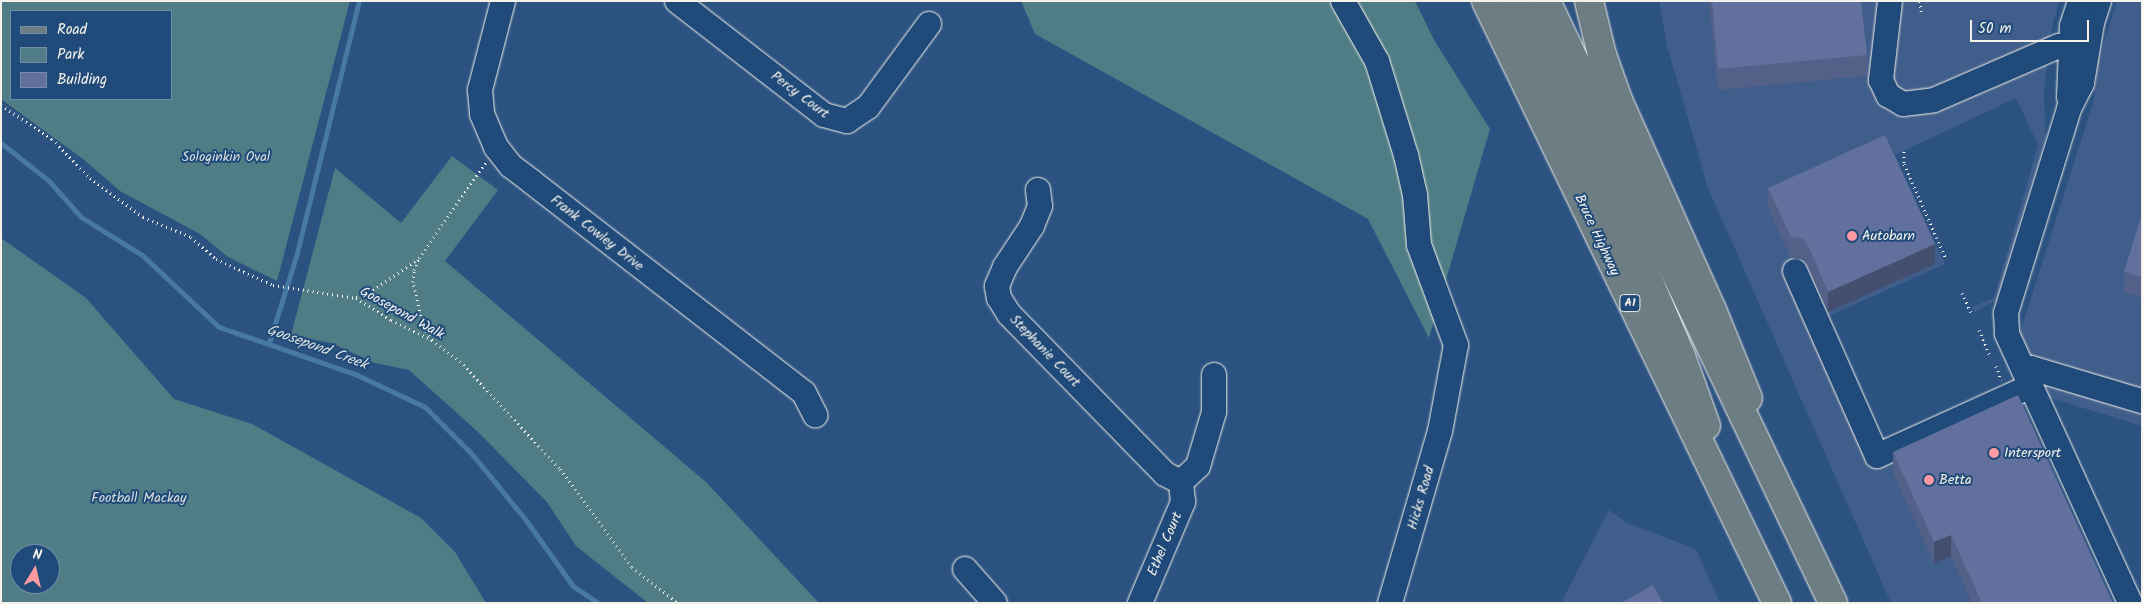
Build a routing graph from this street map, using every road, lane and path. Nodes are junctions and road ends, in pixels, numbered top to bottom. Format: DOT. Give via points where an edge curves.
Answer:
graph roads {
  1 [pos="503,1"];
  2 [pos="677,1"];
  3 [pos="1343,1"];
  4 [pos="1486,1"];
  5 [pos="1516,1"];
  6 [pos="1546,1"];
  7 [pos="1589,1"];
  8 [pos="1890,1"];
  9 [pos="1920,1"];
  10 [pos="2080,1"];
  11 [pos="2099,1"];
  12 [pos="703,9"];
  13 [pos="1921,12"];
  14 [pos="929,24"];
  15 [pos="2079,46"];
  16 [pos="1,105"];
  17 [pos="496,147"];
  18 [pos="1904,151"];
  19 [pos="1038,190"];
  20 [pos="419,258"];
  21 [pos="1946,258"];
  22 [pos="1795,271"];
  23 [pos="1962,293"];
  24 [pos="356,298"];
  25 [pos="1971,312"];
  26 [pos="1979,330"];
  27 [pos="432,340"];
  28 [pos="1990,354"];
  29 [pos="1214,375"];
  30 [pos="2027,378"];
  31 [pos="2142,401"];
  32 [pos="815,415"];
  33 [pos="1181,482"];
  34 [pos="1729,504"];
  35 [pos="1815,562"];
  36 [pos="965,570"];
  37 [pos="678,603"];
  38 [pos="995,603"];
  39 [pos="1140,603"];
  40 [pos="1390,603"];
  41 [pos="1777,603"];
  42 [pos="1833,603"];
  43 [pos="2130,603"];
  1 -- 17 [label="street, Frank Cowley Drive" via="480,90 482,114"];
  2 -- 12 [label="street, Percy Court"];
  3 -- 40 [label="street, Hicks Road" via="1377,61 1406,155 1415,195 1419,245 1456,345 1449,392"];
  4 -- 34 [label="main road, Bruce Highway / A1"];
  5 -- 34 [label="main road" via="1637,254 1681,356"];
  6 -- 35 [label="main road"];
  7 -- 35 [label="main road" via="1604,62 1618,100 1712,310"];
  8 -- 15 [label="street" via="1882,80 1888,95 1903,104 1934,100 2059,46"];
  9 -- 13 [label="path"];
  10 -- 15 [label="street" via="2072,26"];
  11 -- 15 [label="street"];
  12 -- 14 [label="street, Percy Court" via="824,115 848,128 868,107"];
  15 -- 30 [label="street" via="2069,109 2006,313 2007,334"];
  16 -- 24 [label="path, Goosepond Walk" via="52,139 90,178 143,217 191,237 216,259 273,285"];
  17 -- 20 [label="path"];
  17 -- 32 [label="street, Frank Cowley Drive" via="511,166 804,393"];
  18 -- 21 [label="path" via="1904,164"];
  19 -- 33 [label="street, Stephanie Court" via="1040,206 1032,226 1005,267 997,286 999,298 1009,314 1165,474"];
  20 -- 24 [label="path" via="369,293"];
  20 -- 27 [label="path" via="413,282 423,324"];
  22 -- 30 [label="street" via="1878,456"];
  23 -- 25 [label="path"];
  24 -- 27 [label="path, Goosepond Walk"];
  26 -- 28 [label="path"];
  27 -- 37 [label="path, Goosepond Walk" via="460,361 560,469 632,567"];
  29 -- 33 [label="street" via="1214,412 1198,466"];
  30 -- 31 [label="street" via="2031,368"];
  30 -- 43 [label="street"];
  33 -- 39 [label="street, Ethel Court" via="1183,502"];
  34 -- 41 [label="main road, Bruce Highway / A1"];
  35 -- 42 [label="main road"];
  36 -- 38 [label="street"];
}
